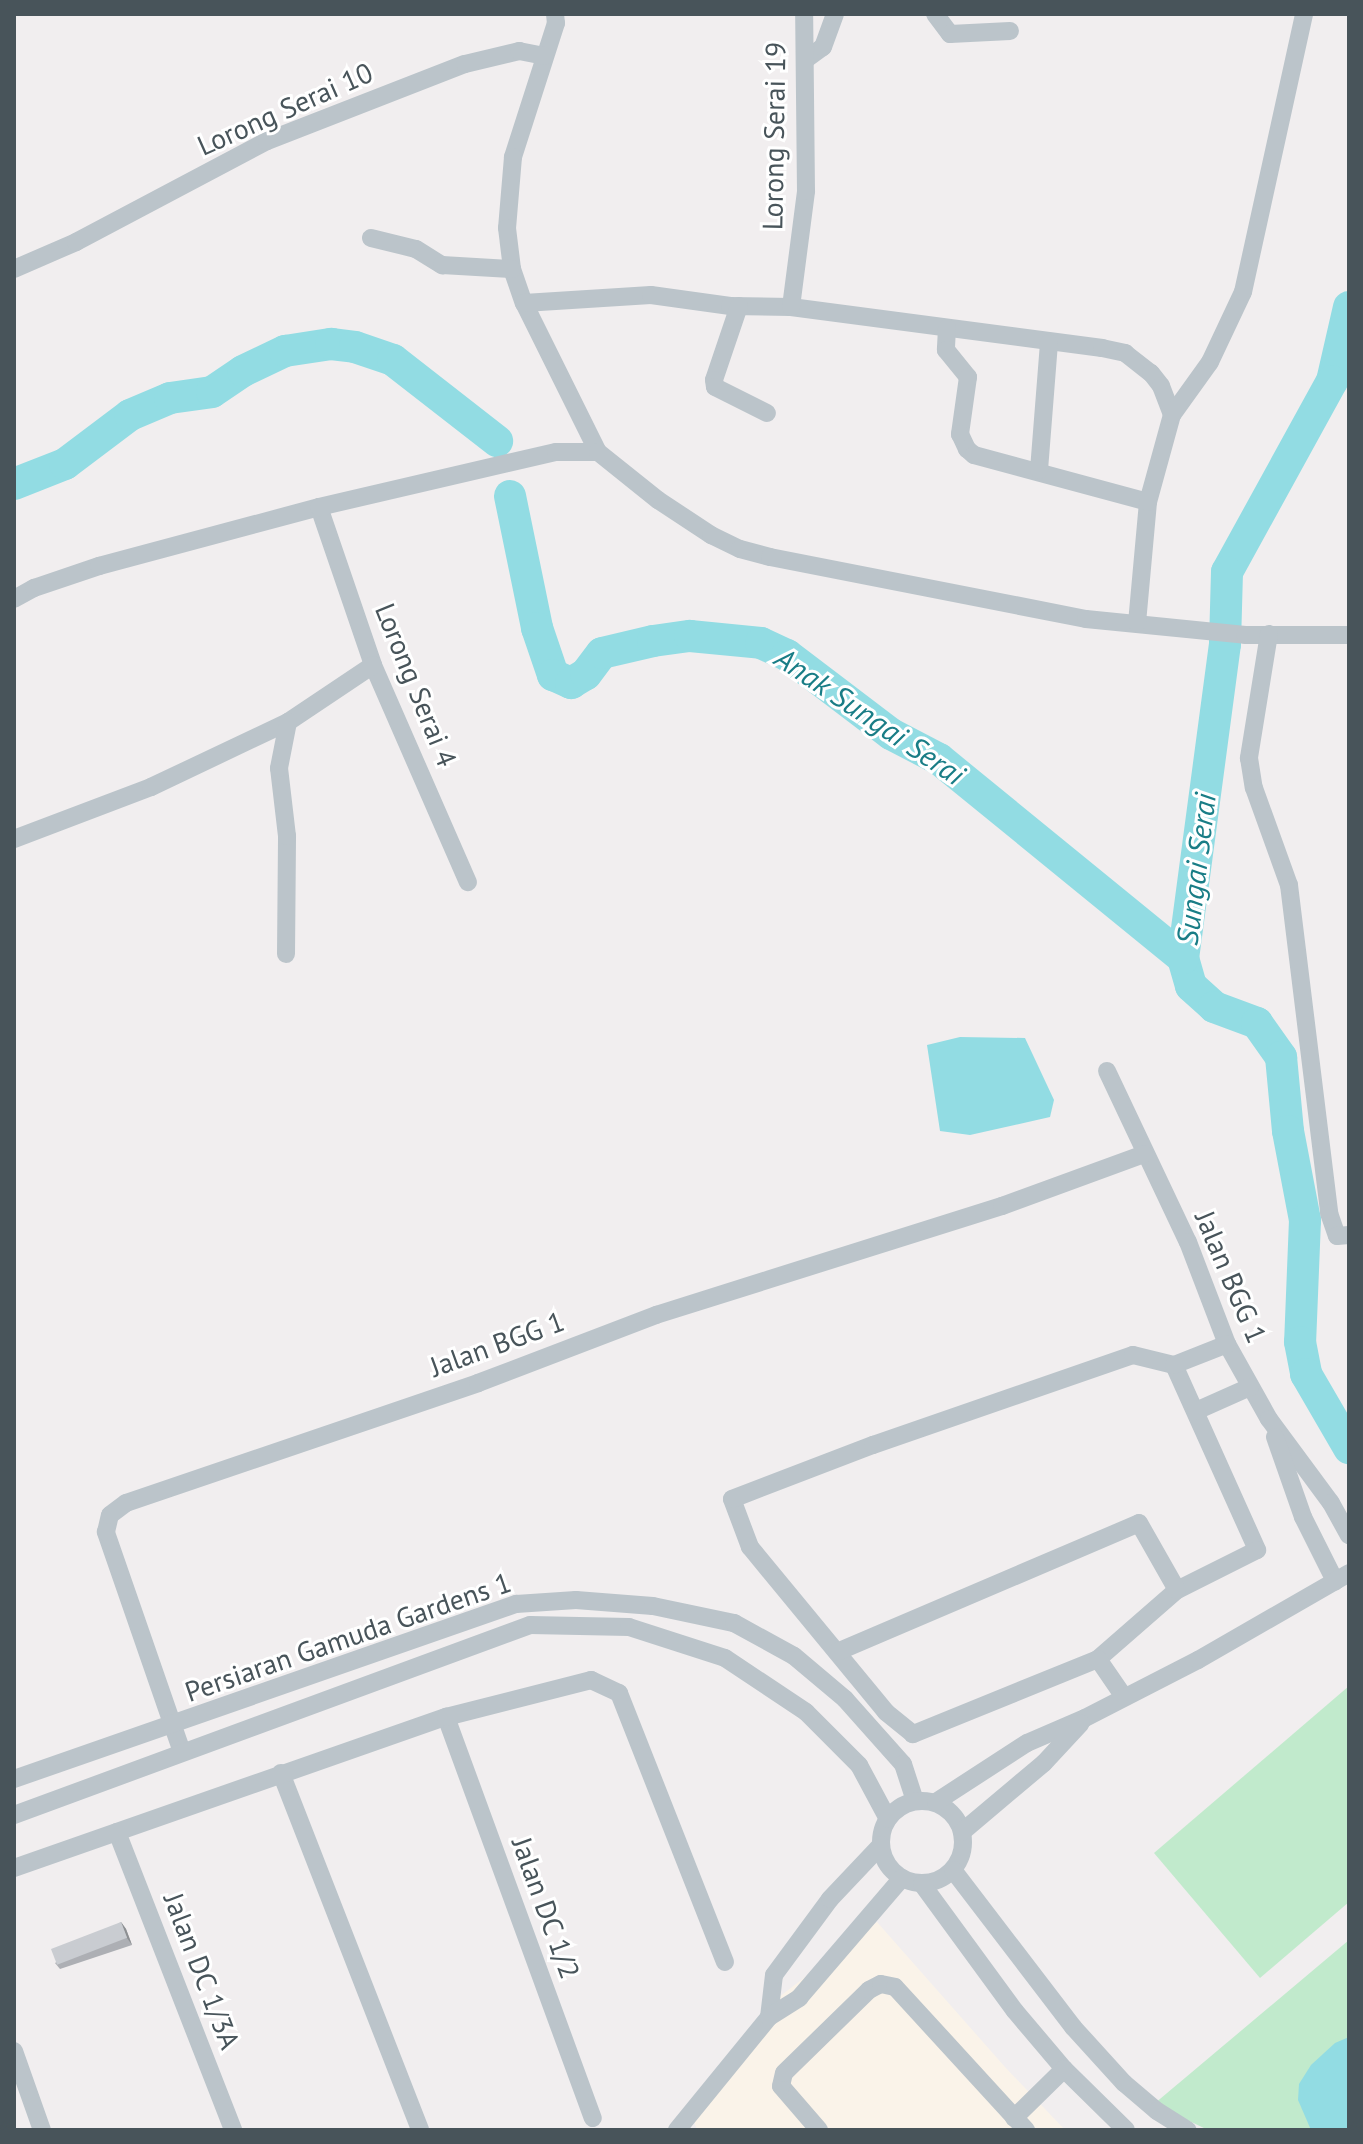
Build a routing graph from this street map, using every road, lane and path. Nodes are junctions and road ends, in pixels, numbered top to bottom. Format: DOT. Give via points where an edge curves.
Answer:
graph roads {
  1 [pos="555,14"];
  2 [pos="804,14"];
  3 [pos="835,14"];
  4 [pos="935,14"];
  5 [pos="1304,14"];
  6 [pos="1010,31"];
  7 [pos="545,56"];
  8 [pos="805,60"];
  9 [pos="371,238"];
  10 [pos="14,269"];
  11 [pos="512,269"];
  12 [pos="524,303"];
  13 [pos="739,306"];
  14 [pos="791,307"];
  15 [pos="947,328"];
  16 [pos="1049,343"];
  17 [pos="767,413"];
  18 [pos="1172,415"];
  19 [pos="598,452"];
  20 [pos="1039,470"];
  21 [pos="1148,502"];
  22 [pos="319,507"];
  23 [pos="14,599"];
  24 [pos="1137,623"];
  25 [pos="1269,634"];
  26 [pos="1349,635"];
  27 [pos="373,665"];
  28 [pos="288,722"];
  29 [pos="14,839"];
  30 [pos="468,882"];
  31 [pos="286,954"];
  32 [pos="1107,1071"];
  33 [pos="1144,1154"];
  34 [pos="1349,1235"];
  35 [pos="1227,1344"];
  36 [pos="1174,1365"];
  37 [pos="1250,1387"];
  38 [pos="1196,1411"];
  39 [pos="1269,1419"];
  40 [pos="1349,1535"];
  41 [pos="1342,1577"];
  42 [pos="1177,1590"];
  43 [pos="837,1652"];
  44 [pos="1098,1659"];
  45 [pos="1124,1697"];
  46 [pos="446,1717"];
  47 [pos="1085,1718"];
  48 [pos="173,1726"];
  49 [pos="182,1752"];
  50 [pos="281,1773"];
  51 [pos="14,1779"];
  52 [pos="915,1801"];
  53 [pos="936,1802"];
  54 [pos="14,1815"];
  55 [pos="888,1819"];
  56 [pos="117,1832"];
  57 [pos="962,1832"];
  58 [pos="881,1845"];
  59 [pos="14,1868"];
  60 [pos="953,1870"];
  61 [pos="902,1878"];
  62 [pos="922,1884"];
  63 [pos="725,1962"];
  64 [pos="769,2017"];
  65 [pos="14,2051"];
  66 [pos="1064,2069"];
  67 [pos="593,2118"];
  68 [pos="1020,2124"];
  69 [pos="42,2130"];
  70 [pos="233,2130"];
  71 [pos="420,2130"];
  72 [pos="677,2130"];
  73 [pos="819,2130"];
  74 [pos="1126,2130"];
  75 [pos="1188,2130"];
  1 -- 7 [label="street"];
  2 -- 8 [label="street, Lorong Serai 19"];
  3 -- 8 [label="street" via="823,47"];
  4 -- 6 [label="street" via="950,34"];
  5 -- 18 [label="street" via="1243,292 1210,362"];
  7 -- 10 [label="street, Lorong Serai 10" via="519,51 465,64 267,141"];
  7 -- 11 [label="street" via="513,157 507,228"];
  8 -- 14 [label="street, Lorong Serai 19" via="806,191"];
  9 -- 11 [label="street" via="416,249 442,265"];
  11 -- 12 [label="street"];
  12 -- 13 [label="street" via="651,295"];
  12 -- 19 [label="street"];
  13 -- 14 [label="street"];
  13 -- 17 [label="street" via="715,387"];
  14 -- 15 [label="street"];
  15 -- 16 [label="street"];
  15 -- 20 [label="street" via="946,350 968,377 962,443 974,455"];
  16 -- 18 [label="street" via="1125,353 1161,386"];
  16 -- 20 [label="street"];
  18 -- 21 [label="street"];
  19 -- 22 [label="street" via="556,452"];
  19 -- 24 [label="street" via="658,500 740,549 1046,612"];
  20 -- 21 [label="street"];
  21 -- 24 [label="street"];
  22 -- 23 [label="street" via="99,566"];
  22 -- 27 [label="street, Lorong Serai 4"];
  24 -- 25 [label="street"];
  25 -- 26 [label="street"];
  25 -- 34 [label="street" via="1249,758 1254,788 1289,885 1329,1213 1337,1236"];
  27 -- 28 [label="street"];
  27 -- 30 [label="street, Lorong Serai 4"];
  28 -- 29 [label="street" via="151,787"];
  28 -- 31 [label="street" via="279,768 287,836"];
  32 -- 33 [label="street, Jalan BGG 1"];
  33 -- 35 [label="street, Jalan BGG 1" via="1188,1242"];
  33 -- 48 [label="street, Jalan BGG 1" via="1002,1206 656,1315 478,1383 126,1503 110,1515 106,1532"];
  35 -- 36 [label="street"];
  35 -- 37 [label="street, Jalan BGG 1"];
  36 -- 38 [label="street"];
  36 -- 43 [label="street" via="1133,1355 732,1499 750,1547"];
  37 -- 38 [label="street"];
  37 -- 39 [label="street, Jalan BGG 1"];
  38 -- 42 [label="street" via="1257,1550"];
  39 -- 40 [label="street, Jalan BGG 1"];
  39 -- 41 [label="street, Jalan BGG 1" via="1303,1517"];
  41 -- 45 [label="street, Jalan BGG 1"];
  42 -- 43 [label="street" via="1139,1523"];
  42 -- 44 [label="street"];
  43 -- 44 [label="street" via="886,1712 913,1734"];
  44 -- 45 [label="street"];
  45 -- 47 [label="street, Jalan BGG 1"];
  46 -- 50 [label="street"];
  46 -- 63 [label="street" via="572,1682 591,1680 619,1693"];
  46 -- 67 [label="street, Jalan DC 1/2"];
  47 -- 53 [label="street, Jalan BGG 1" via="1027,1743"];
  47 -- 57 [label="street, Jalan BGG 1" via="1044,1763"];
  48 -- 49 [label="street, Jalan BGG 1"];
  48 -- 51 [label="street, Persiaran Gamuda Gardens 1"];
  48 -- 52 [label="street, Persiaran Gamuda Gardens 1" via="516,1604 576,1600 653,1606 734,1623 794,1656 845,1699 903,1764"];
  49 -- 54 [label="street, Persiaran Gamuda Gardens 1"];
  49 -- 55 [label="street, Persiaran Gamuda Gardens 1" via="530,1625 629,1627 725,1658 806,1712 859,1765"];
  50 -- 56 [label="street"];
  50 -- 71 [label="street"];
  52 -- 53 [label="street"];
  52 -- 55 [label="street"];
  53 -- 57 [label="street"];
  55 -- 58 [label="street"];
  56 -- 59 [label="street"];
  56 -- 70 [label="street, Jalan DC 1/3A"];
  57 -- 60 [label="street" via="960,1859"];
  58 -- 61 [label="street" via="884,1858"];
  58 -- 64 [label="street" via="830,1899 774,1975"];
  60 -- 62 [label="street"];
  60 -- 75 [label="street" via="1073,2027 1124,2083"];
  61 -- 62 [label="street"];
  61 -- 64 [label="street" via="799,1998"];
  62 -- 66 [label="street"];
  64 -- 72 [label="street"];
  65 -- 69 [label="street"];
  66 -- 68 [label="street"];
  66 -- 74 [label="street"];
  68 -- 73 [label="street" via="895,1987 881,1984 784,2073 781,2086"];
}
